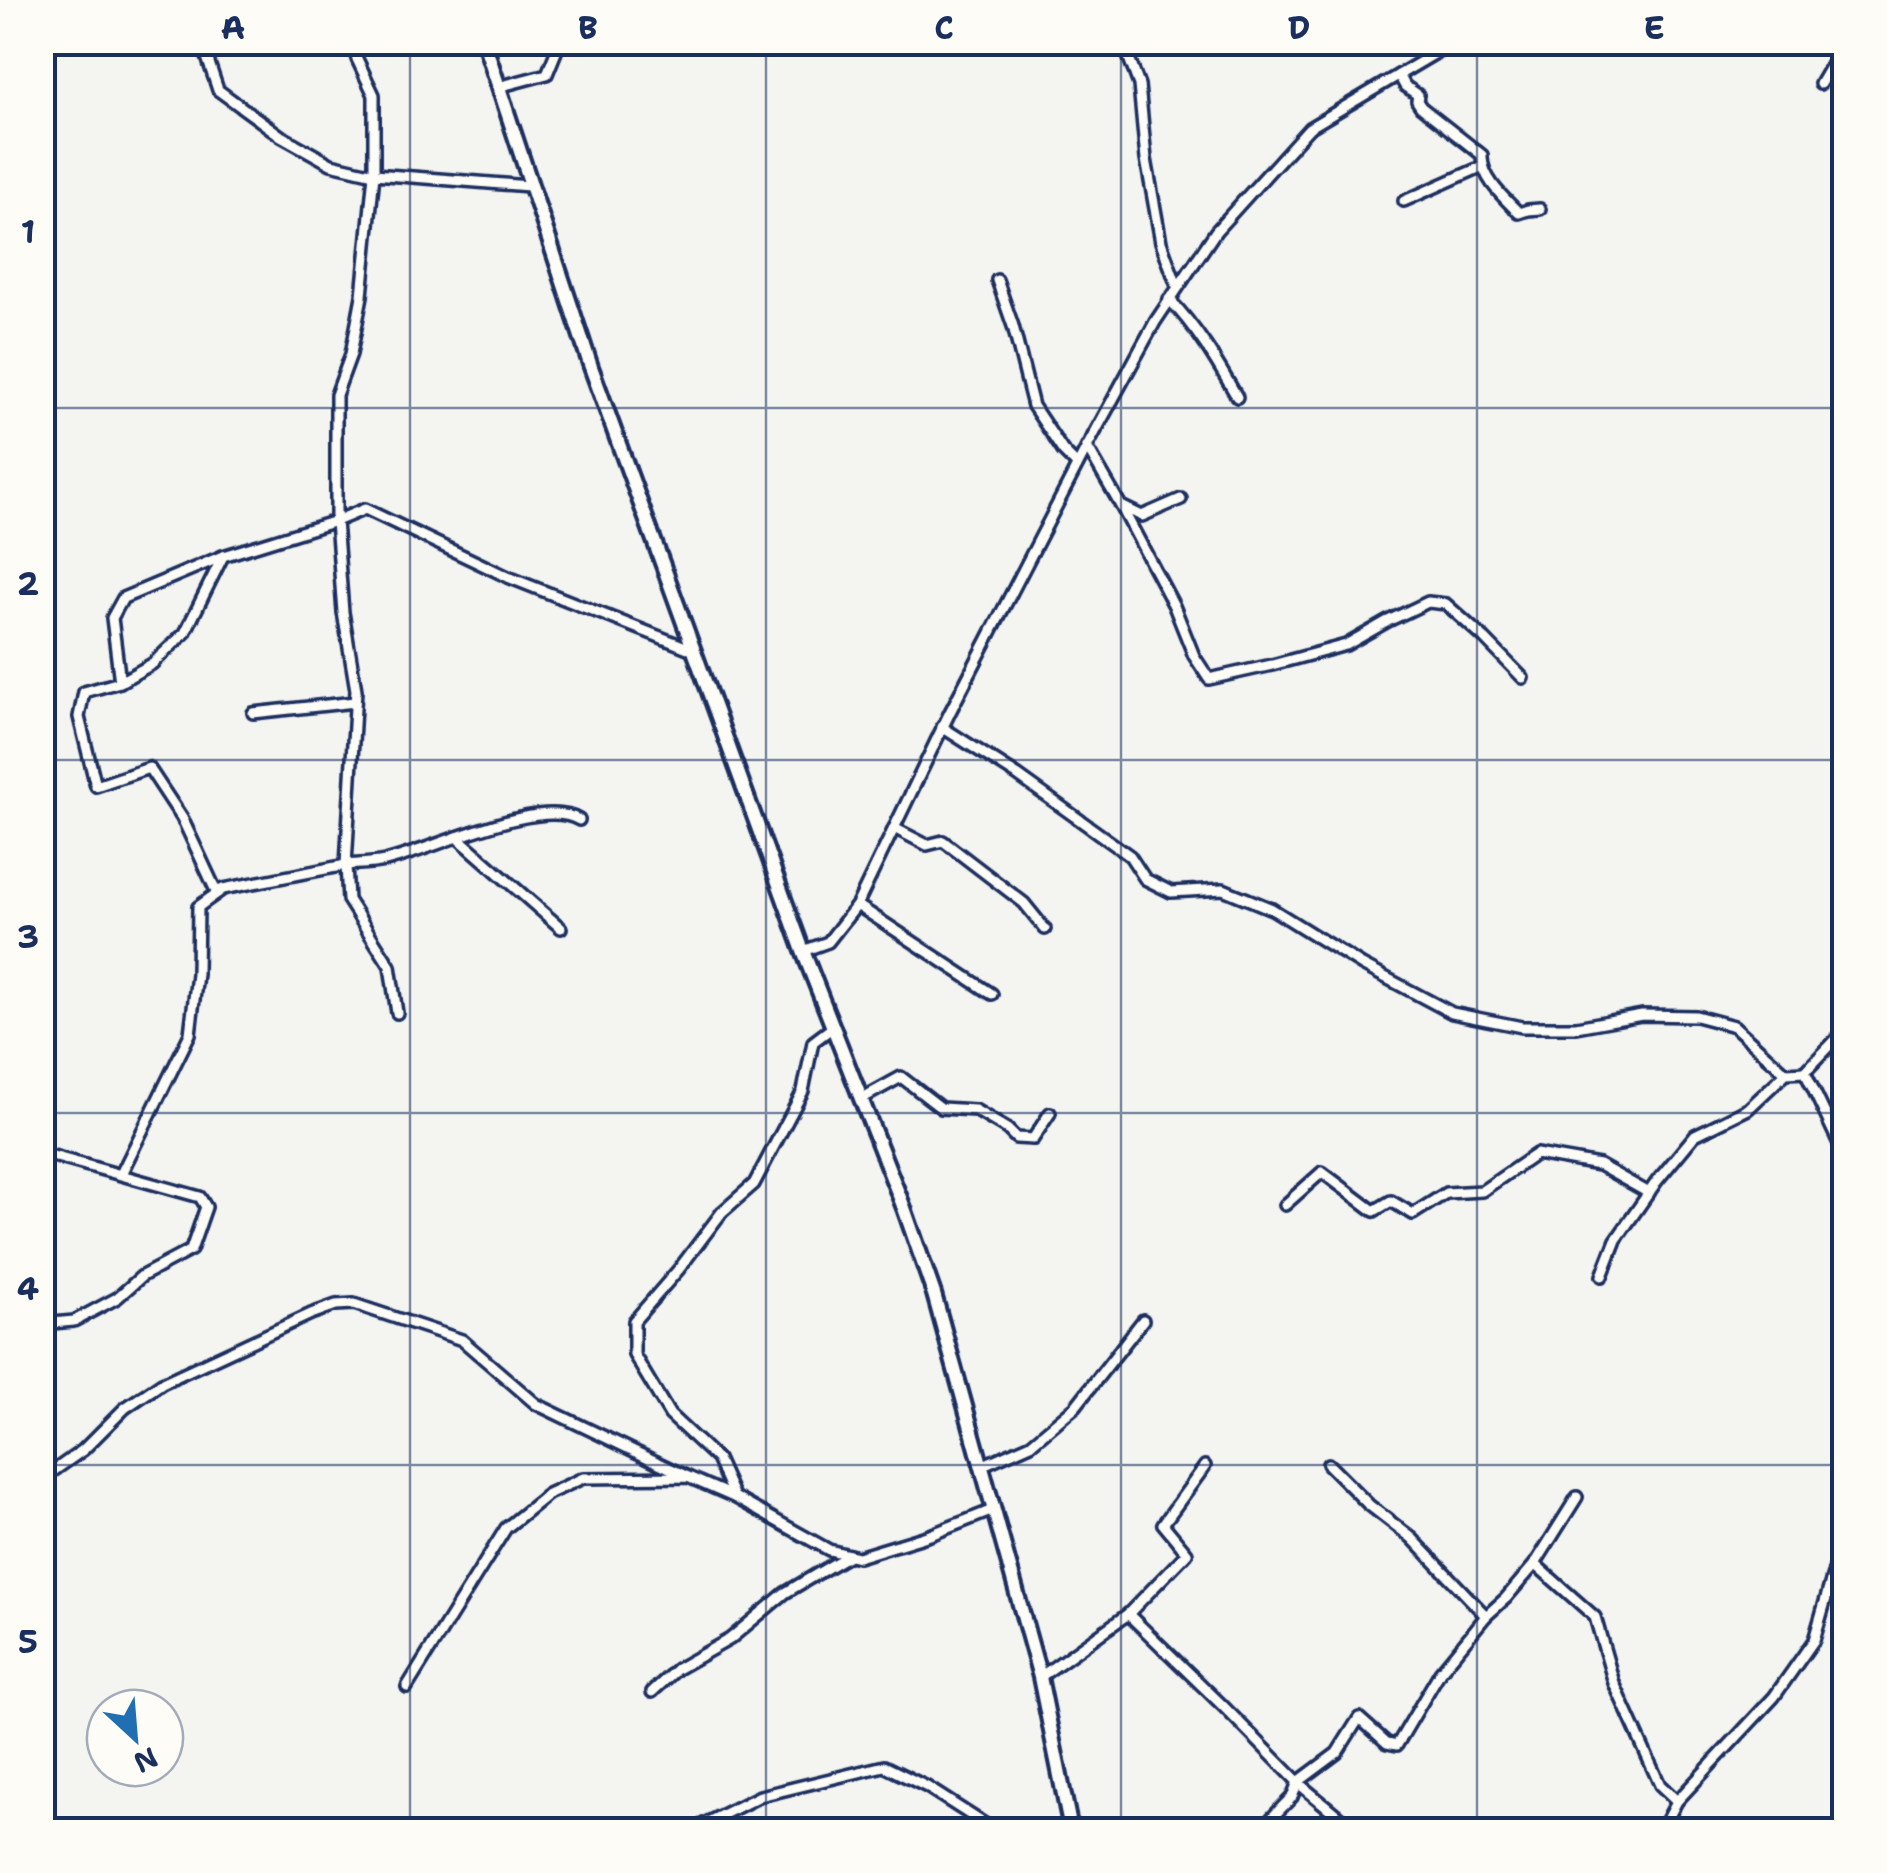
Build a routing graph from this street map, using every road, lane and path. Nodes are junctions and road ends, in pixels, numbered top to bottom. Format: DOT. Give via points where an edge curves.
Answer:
graph roads {
  1 [pos="202,42"];
  2 [pos="352,42"];
  3 [pos="484,42"];
  4 [pos="560,42"];
  5 [pos="1123,42"];
  6 [pos="1432,42"];
  7 [pos="1460,42"];
  8 [pos="1844,42"];
  9 [pos="1434,54"];
  10 [pos="1398,75"];
  11 [pos="1820,84"];
  12 [pos="498,87"];
  13 [pos="1482,167"];
  14 [pos="374,174"];
  15 [pos="529,186"];
  16 [pos="1404,201"];
  17 [pos="1540,209"];
  18 [pos="997,280"];
  19 [pos="1177,286"];
  20 [pos="1169,299"];
  21 [pos="1237,397"];
  22 [pos="1086,446"];
  23 [pos="1077,465"];
  24 [pos="1181,499"];
  25 [pos="1121,506"];
  26 [pos="336,521"];
  27 [pos="223,556"];
  28 [pos="694,650"];
  29 [pos="1523,678"];
  30 [pos="120,682"];
  31 [pos="355,702"];
  32 [pos="253,714"];
  33 [pos="942,727"];
  34 [pos="579,820"];
  35 [pos="894,828"];
  36 [pos="457,837"];
  37 [pos="346,865"];
  38 [pos="217,894"];
  39 [pos="857,904"];
  40 [pos="560,928"];
  41 [pos="1046,929"];
  42 [pos="803,951"];
  43 [pos="992,994"];
  44 [pos="398,1013"];
  45 [pos="833,1027"];
  46 [pos="1844,1031"];
  47 [pos="1805,1072"];
  48 [pos="1786,1073"];
  49 [pos="861,1099"];
  50 [pos="1050,1113"];
  51 [pos="42,1154"];
  52 [pos="1844,1154"];
  53 [pos="122,1174"];
  54 [pos="1650,1192"];
  55 [pos="1285,1205"];
  56 [pos="1844,1267"];
  57 [pos="1602,1276"];
  58 [pos="1844,1292"];
  59 [pos="1143,1320"];
  60 [pos="42,1324"];
  61 [pos="1328,1464"];
  62 [pos="981,1466"];
  63 [pos="1205,1466"];
  64 [pos="688,1477"];
  65 [pos="42,1479"];
  66 [pos="734,1497"];
  67 [pos="1577,1497"];
  68 [pos="993,1510"];
  69 [pos="1844,1536"];
  70 [pos="849,1555"];
  71 [pos="1535,1564"];
  72 [pos="1128,1614"];
  73 [pos="1486,1616"];
  74 [pos="1040,1677"];
  75 [pos="407,1687"];
  76 [pos="652,1692"];
  77 [pos="1298,1782"];
  78 [pos="1677,1801"];
  79 [pos="692,1830"];
  80 [pos="994,1830"];
  81 [pos="1071,1830"];
  82 [pos="1260,1830"];
  83 [pos="1356,1830"];
  84 [pos="1662,1830"];
  1 -- 14 [label="street" via="218,90 331,164"];
  2 -- 14 [label="street" via="374,95"];
  3 -- 12 [label="main road"];
  4 -- 12 [label="street" via="546,74"];
  5 -- 19 [label="street" via="1139,85 1161,242"];
  6 -- 9 [label="street"];
  7 -- 9 [label="street"];
  8 -- 11 [label="street"];
  9 -- 10 [label="street"];
  10 -- 13 [label="street" via="1421,107 1482,156"];
  10 -- 19 [label="street" via="1309,128 1216,231"];
  12 -- 15 [label="main road"];
  13 -- 16 [label="street"];
  13 -- 17 [label="street" via="1519,213"];
  14 -- 15 [label="street"];
  14 -- 26 [label="street" via="362,296 336,395"];
  15 -- 28 [label="main road"];
  18 -- 23 [label="street" via="1033,406"];
  19 -- 20 [label="street"];
  20 -- 21 [label="street"];
  20 -- 22 [label="street"];
  22 -- 23 [label="street"];
  22 -- 25 [label="street"];
  23 -- 33 [label="street"];
  24 -- 25 [label="street" via="1142,516"];
  25 -- 29 [label="street" via="1209,679 1346,645 1428,602 1446,604"];
  26 -- 27 [label="street"];
  26 -- 28 [label="street" via="365,509 508,577"];
  26 -- 31 [label="street"];
  27 -- 30 [label="street" via="186,633"];
  27 -- 30 [label="street" via="123,598 112,618"];
  28 -- 42 [label="main road"];
  30 -- 38 [label="street" via="84,692 78,717 96,786 149,768 182,818"];
  31 -- 32 [label="street"];
  31 -- 37 [label="street"];
  33 -- 35 [label="street"];
  33 -- 48 [label="street" via="1130,856 1145,879 1170,892 1223,890 1272,908 1452,1013 1522,1027 1696,1016 1734,1026"];
  34 -- 36 [label="street" via="550,813"];
  35 -- 39 [label="street"];
  35 -- 41 [label="street" via="927,845 943,841 1024,903"];
  36 -- 37 [label="street" via="382,862"];
  36 -- 40 [label="street"];
  37 -- 38 [label="street"];
  37 -- 44 [label="street" via="348,900 390,966"];
  38 -- 53 [label="street" via="198,907 190,1034"];
  39 -- 42 [label="street" via="828,942"];
  39 -- 43 [label="street"];
  42 -- 45 [label="main road"];
  45 -- 49 [label="main road"];
  45 -- 66 [label="street" via="813,1042 803,1091 754,1184 722,1212 634,1321 634,1355 670,1415 717,1458"];
  46 -- 47 [label="street"];
  47 -- 48 [label="street"];
  47 -- 52 [label="street"];
  48 -- 54 [label="street" via="1748,1108 1695,1134"];
  49 -- 50 [label="street" via="901,1077 940,1108 975,1110 1016,1138 1032,1139"];
  49 -- 62 [label="main road" via="934,1294"];
  51 -- 53 [label="street"];
  53 -- 60 [label="street" via="200,1197 206,1207 191,1250 74,1322"];
  54 -- 55 [label="street" via="1599,1165 1536,1154 1482,1191 1446,1193 1413,1214 1391,1201 1374,1211 1322,1172"];
  54 -- 57 [label="street" via="1616,1240"];
  56 -- 58 [label="street"];
  59 -- 62 [label="street" via="1076,1406 1032,1444"];
  61 -- 73 [label="street"];
  62 -- 68 [label="main road"];
  63 -- 72 [label="street" via="1163,1524 1188,1553"];
  64 -- 65 [label="street" via="536,1404 462,1340 354,1304 311,1314 162,1383"];
  64 -- 66 [label="street"];
  64 -- 75 [label="street" via="583,1478 548,1494 506,1528"];
  66 -- 70 [label="street"];
  67 -- 71 [label="street"];
  68 -- 70 [label="street" via="930,1535"];
  68 -- 74 [label="main road"];
  69 -- 78 [label="street" via="1814,1640 1774,1697"];
  70 -- 76 [label="street" via="785,1593"];
  71 -- 73 [label="street"];
  71 -- 78 [label="street" via="1595,1617 1614,1683 1660,1785"];
  72 -- 74 [label="street"];
  72 -- 77 [label="street"];
  73 -- 77 [label="street" via="1440,1672 1397,1744 1359,1718 1337,1753"];
  74 -- 81 [label="main road"];
  77 -- 82 [label="street"];
  77 -- 83 [label="street"];
  78 -- 84 [label="street"];
  79 -- 80 [label="street" via="760,1796 884,1766"];
}
